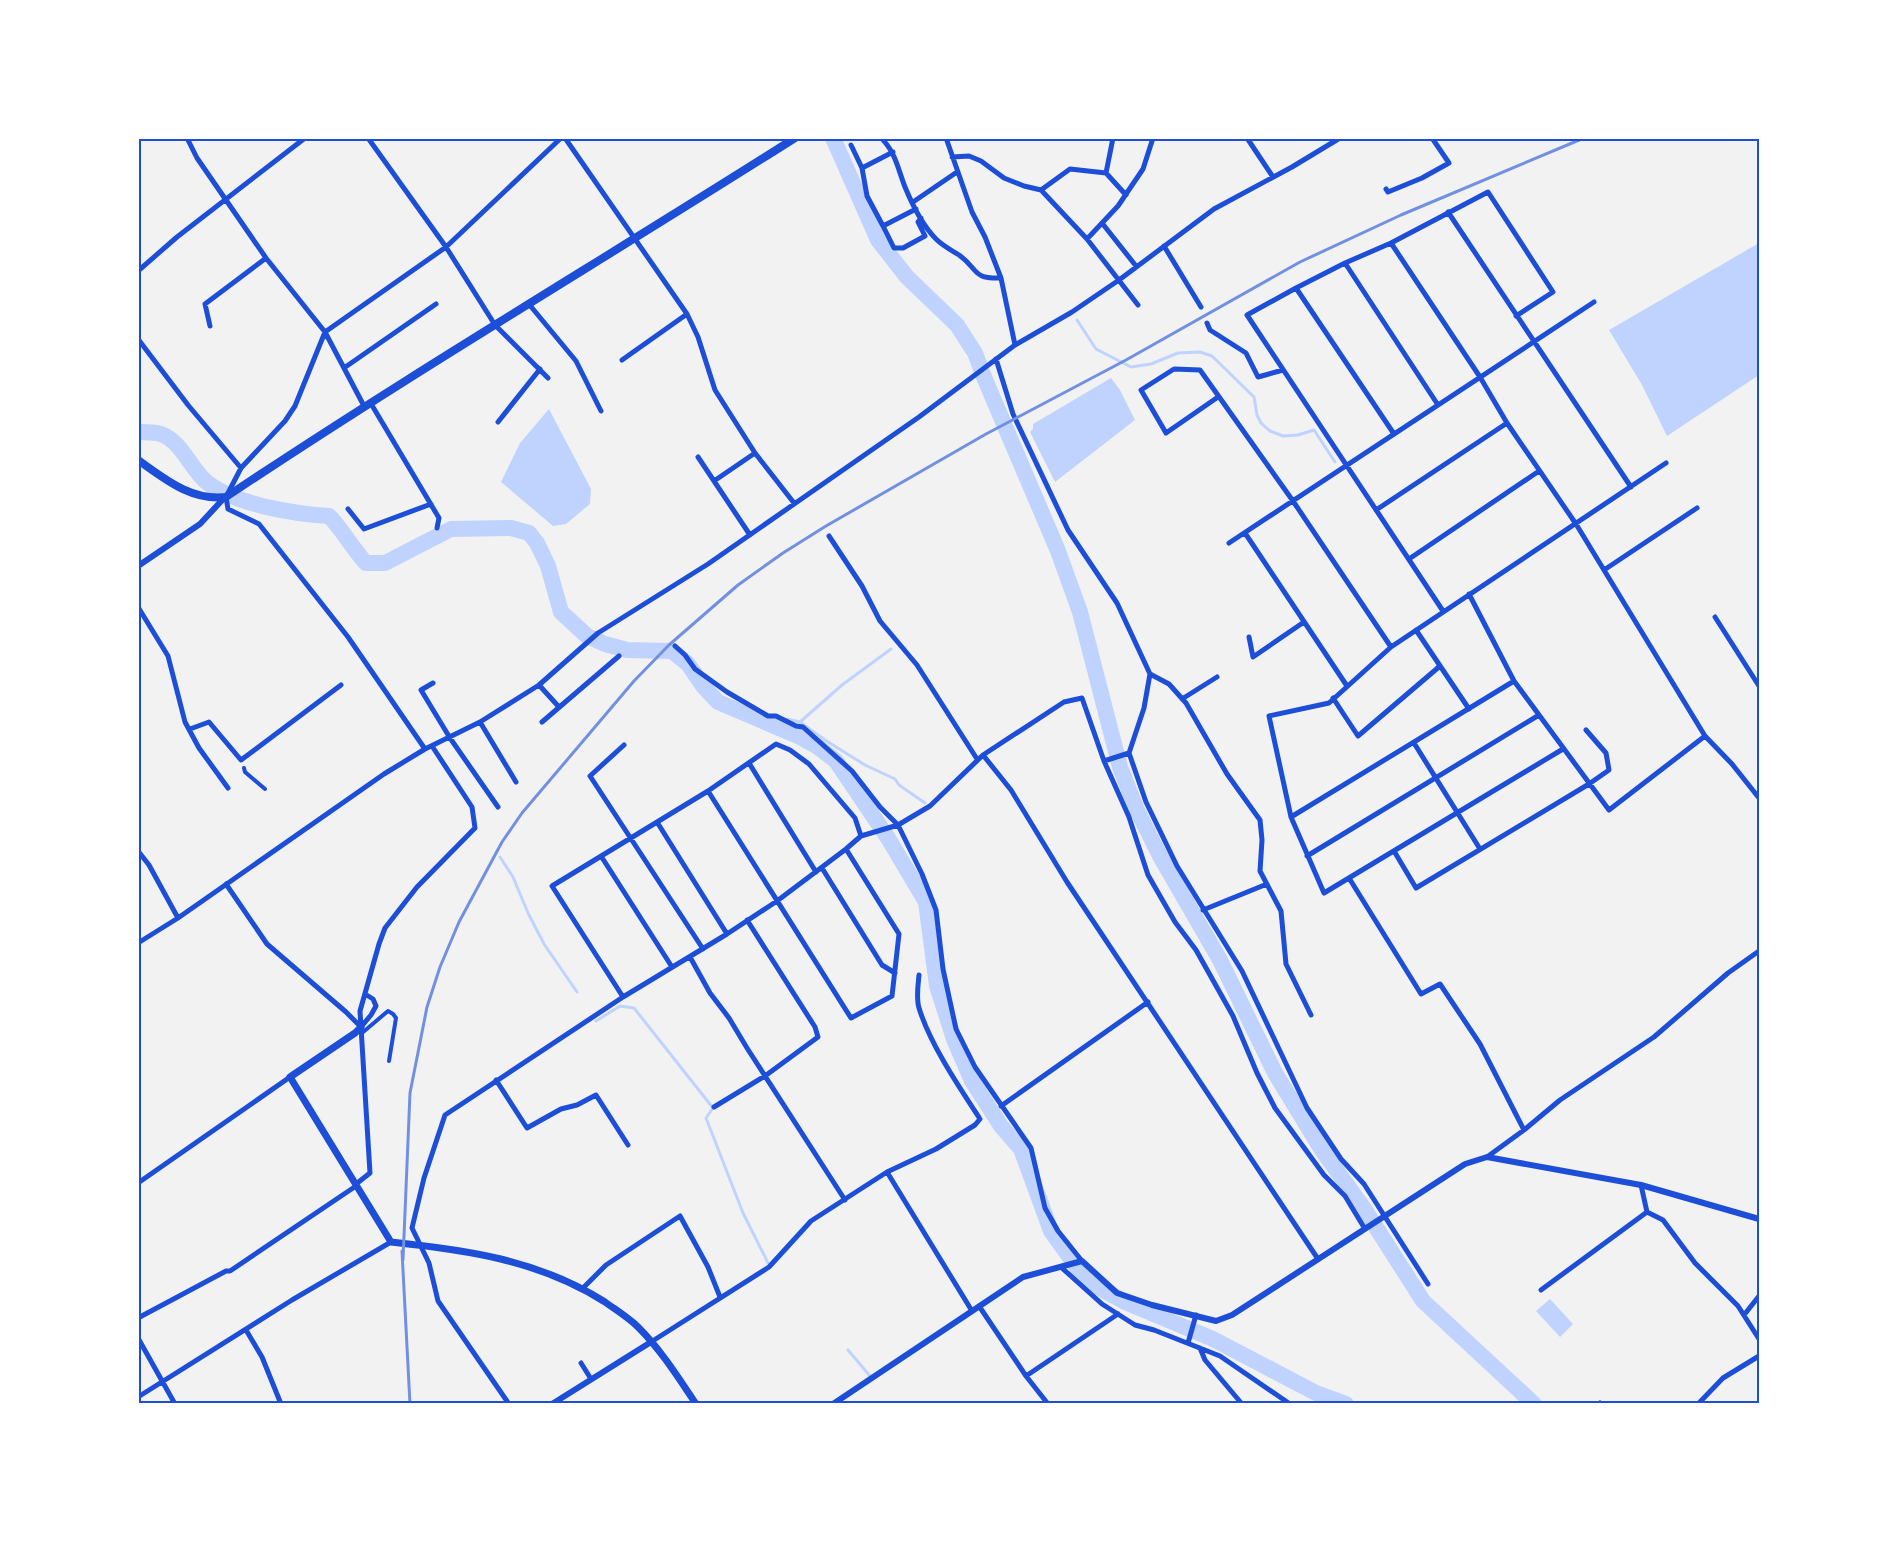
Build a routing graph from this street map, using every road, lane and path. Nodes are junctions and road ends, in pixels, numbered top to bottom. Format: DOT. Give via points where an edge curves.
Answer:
graph roads {
  1 [pos="187,138"];
  2 [pos="305,138"];
  3 [pos="368,138"];
  4 [pos="563,138"];
  5 [pos="795,138"];
  6 [pos="880,138"];
  7 [pos="946,138"];
  8 [pos="1113,138"];
  9 [pos="1153,138"];
  10 [pos="1247,138"];
  11 [pos="1340,138"];
  12 [pos="1432,138"];
  13 [pos="1329,141"];
  14 [pos="852,145"];
  15 [pos="893,152"];
  16 [pos="952,157"];
  17 [pos="862,168"];
  18 [pos="957,172"];
  19 [pos="1106,173"];
  20 [pos="1273,177"];
  21 [pos="1386,189"];
  22 [pos="1041,190"];
  23 [pos="1126,195"];
  24 [pos="225,200"];
  25 [pos="913,202"];
  26 [pos="916,209"];
  27 [pos="1448,212"];
  28 [pos="921,218"];
  29 [pos="1102,223"];
  30 [pos="883,226"];
  31 [pos="636,239"];
  32 [pos="1087,239"];
  33 [pos="1391,243"];
  34 [pos="1164,246"];
  35 [pos="446,247"];
  36 [pos="266,258"];
  37 [pos="1345,263"];
  38 [pos="1136,266"];
  39 [pos="138,271"];
  40 [pos="1001,278"];
  41 [pos="1119,279"];
  42 [pos="1296,288"];
  43 [pos="1594,302"];
  44 [pos="528,303"];
  45 [pos="436,304"];
  46 [pos="1138,305"];
  47 [pos="1201,307"];
  48 [pos="687,314"];
  49 [pos="1516,316"];
  50 [pos="1207,323"];
  51 [pos="495,325"];
  52 [pos="210,327"];
  53 [pos="325,332"];
  54 [pos="138,339"];
  55 [pos="1533,342"];
  56 [pos="1015,345"];
  57 [pos="996,359"];
  58 [pos="622,360"];
  59 [pos="344,368"];
  60 [pos="540,369"];
  61 [pos="1283,370"];
  62 [pos="1480,377"];
  63 [pos="549,378"];
  64 [pos="1218,397"];
  65 [pos="367,404"];
  66 [pos="1438,405"];
  67 [pos="601,411"];
  68 [pos="498,422"];
  69 [pos="1507,423"];
  70 [pos="1394,434"];
  71 [pos="755,453"];
  72 [pos="698,457"];
  73 [pos="138,460"];
  74 [pos="1666,463"];
  75 [pos="1347,465"];
  76 [pos="241,468"];
  77 [pos="1539,471"];
  78 [pos="714,481"];
  79 [pos="1631,487"];
  80 [pos="226,497"];
  81 [pos="1293,501"];
  82 [pos="794,503"];
  83 [pos="431,504"];
  84 [pos="1696,508"];
  85 [pos="348,509"];
  86 [pos="1376,510"];
  87 [pos="1576,524"];
  88 [pos="437,528"];
  89 [pos="1245,533"];
  90 [pos="750,535"];
  91 [pos="829,536"];
  92 [pos="1229,543"];
  93 [pos="1409,559"];
  94 [pos="138,566"];
  95 [pos="1604,570"];
  96 [pos="1469,594"];
  97 [pos="138,607"];
  98 [pos="1443,611"];
  99 [pos="1715,617"];
  100 [pos="1304,622"];
  101 [pos="1416,630"];
  102 [pos="1249,637"];
  103 [pos="675,646"];
  104 [pos="1391,647"];
  105 [pos="619,656"];
  106 [pos="1440,666"];
  107 [pos="1150,674"];
  108 [pos="1217,677"];
  109 [pos="1514,681"];
  110 [pos="433,684"];
  111 [pos="341,685"];
  112 [pos="540,685"];
  113 [pos="1347,686"];
  114 [pos="1759,686"];
  115 [pos="1333,698"];
  116 [pos="1182,699"];
  117 [pos="559,707"];
  118 [pos="1468,709"];
  119 [pos="1539,715"];
  120 [pos="480,722"];
  121 [pos="542,722"];
  122 [pos="189,729"];
  123 [pos="1586,730"];
  124 [pos="1706,736"];
  125 [pos="450,738"];
  126 [pos="1414,742"];
  127 [pos="624,745"];
  128 [pos="432,746"];
  129 [pos="425,749"];
  130 [pos="1563,749"];
  131 [pos="983,754"];
  132 [pos="1127,754"];
  133 [pos="977,759"];
  134 [pos="242,760"];
  135 [pos="1106,760"];
  136 [pos="749,763"];
  137 [pos="244,768"];
  138 [pos="1436,778"];
  139 [pos="516,782"];
  140 [pos="1589,784"];
  141 [pos="228,788"];
  142 [pos="266,789"];
  143 [pos="708,790"];
  144 [pos="1759,798"];
  145 [pos="498,807"];
  146 [pos="1458,813"];
  147 [pos="1291,818"];
  148 [pos="657,822"];
  149 [pos="895,826"];
  150 [pos="861,836"];
  151 [pos="630,838"];
  152 [pos="846,849"];
  153 [pos="1480,849"];
  154 [pos="1394,851"];
  155 [pos="140,852"];
  156 [pos="601,856"];
  157 [pos="1307,856"];
  158 [pos="822,868"];
  159 [pos="816,872"];
  160 [pos="1349,878"];
  161 [pos="226,884"];
  162 [pos="1267,884"];
  163 [pos="777,901"];
  164 [pos="1203,910"];
  165 [pos="178,918"];
  166 [pos="747,920"];
  167 [pos="727,934"];
  168 [pos="138,944"];
  169 [pos="703,949"];
  170 [pos="1759,951"];
  171 [pos="690,957"];
  172 [pos="672,967"];
  173 [pos="895,973"];
  174 [pos="919,975"];
  175 [pos="365,994"];
  176 [pos="623,997"];
  177 [pos="1148,1002"];
  178 [pos="393,1014"];
  179 [pos="1311,1015"];
  180 [pos="399,1016"];
  181 [pos="361,1030"];
  182 [pos="389,1061"];
  183 [pos="765,1076"];
  184 [pos="290,1077"];
  185 [pos="496,1080"];
  186 [pos="1001,1106"];
  187 [pos="714,1107"];
  188 [pos="1524,1130"];
  189 [pos="628,1145"];
  190 [pos="1488,1156"];
  191 [pos="887,1172"];
  192 [pos="138,1183"];
  193 [pos="356,1185"];
  194 [pos="1641,1185"];
  195 [pos="845,1200"];
  196 [pos="1647,1212"];
  197 [pos="1384,1216"];
  198 [pos="1759,1219"];
  199 [pos="1366,1228"];
  200 [pos="391,1242"];
  201 [pos="420,1244"];
  202 [pos="1318,1259"];
  203 [pos="1080,1262"];
  204 [pos="1065,1267"];
  205 [pos="1428,1284"];
  206 [pos="583,1288"];
  207 [pos="1541,1290"];
  208 [pos="1759,1296"];
  209 [pos="720,1297"];
  210 [pos="979,1306"];
  211 [pos="972,1311"];
  212 [pos="1118,1314"];
  213 [pos="1744,1315"];
  214 [pos="1195,1317"];
  215 [pos="138,1318"];
  216 [pos="246,1330"];
  217 [pos="138,1338"];
  218 [pos="1759,1339"];
  219 [pos="651,1342"];
  220 [pos="1189,1342"];
  221 [pos="1200,1348"];
  222 [pos="1759,1356"];
  223 [pos="581,1363"];
  224 [pos="1026,1377"];
  225 [pos="591,1379"];
  226 [pos="162,1382"];
  227 [pos="138,1397"];
  228 [pos="175,1404"];
  229 [pos="281,1404"];
  230 [pos="509,1404"];
  231 [pos="552,1404"];
  232 [pos="696,1404"];
  233 [pos="833,1404"];
  234 [pos="1048,1404"];
  235 [pos="1242,1404"];
  236 [pos="1290,1404"];
  237 [pos="1698,1404"];
  1 -- 24 [label="street"];
  2 -- 24 [label="street"];
  3 -- 35 [label="street"];
  4 -- 31 [label="street"];
  4 -- 35 [label="street"];
  5 -- 31 [label="highway"];
  6 -- 15 [label="street"];
  7 -- 16 [label="street"];
  8 -- 19 [label="street"];
  9 -- 23 [label="street" via="1143,169"];
  10 -- 20 [label="street"];
  11 -- 13 [label="street"];
  12 -- 21 [label="street" via="1449,163 1422,178 1388,192"];
  13 -- 20 [label="street"];
  14 -- 17 [label="street"];
  15 -- 17 [label="street"];
  15 -- 25 [label="street"];
  16 -- 18 [label="street"];
  16 -- 22 [label="street" via="969,156 1004,178"];
  17 -- 30 [label="street" via="867,196"];
  18 -- 25 [label="street"];
  18 -- 40 [label="street"];
  19 -- 22 [label="street" via="1070,169"];
  19 -- 23 [label="street"];
  20 -- 34 [label="street" via="1214,209"];
  22 -- 32 [label="street"];
  23 -- 29 [label="street"];
  24 -- 36 [label="street"];
  24 -- 39 [label="street"];
  25 -- 26 [label="street"];
  26 -- 28 [label="street"];
  26 -- 30 [label="street"];
  27 -- 33 [label="street"];
  27 -- 49 [label="street"];
  27 -- 49 [label="street" via="1488,192 1553,292"];
  28 -- 30 [label="street" via="918,222 925,236 903,248 894,248"];
  28 -- 40 [label="street" via="935,238 959,255 976,274 985,279"];
  29 -- 32 [label="street"];
  29 -- 38 [label="street"];
  31 -- 44 [label="highway"];
  31 -- 48 [label="street"];
  32 -- 41 [label="street"];
  33 -- 37 [label="street"];
  33 -- 62 [label="street"];
  34 -- 38 [label="street"];
  34 -- 47 [label="street"];
  35 -- 51 [label="street"];
  35 -- 53 [label="street"];
  36 -- 52 [label="street" via="205,304"];
  36 -- 53 [label="street"];
  37 -- 42 [label="street"];
  37 -- 66 [label="street"];
  38 -- 41 [label="street"];
  40 -- 56 [label="street"];
  41 -- 46 [label="street"];
  41 -- 56 [label="street"];
  42 -- 61 [label="street" via="1247,315"];
  42 -- 70 [label="street"];
  43 -- 55 [label="street"];
  44 -- 51 [label="highway"];
  44 -- 67 [label="street" via="576,361"];
  45 -- 59 [label="street"];
  48 -- 58 [label="street"];
  48 -- 71 [label="street" via="715,390"];
  49 -- 55 [label="street"];
  50 -- 61 [label="street" via="1210,330 1246,353 1258,377"];
  51 -- 60 [label="street"];
  51 -- 65 [label="highway"];
  53 -- 59 [label="street"];
  53 -- 76 [label="street" via="295,406"];
  54 -- 76 [label="street"];
  55 -- 62 [label="street"];
  55 -- 79 [label="street"];
  56 -- 57 [label="street"];
  57 -- 82 [label="street"];
  57 -- 107 [label="street" via="1013,414 1068,530 1116,603"];
  59 -- 65 [label="street"];
  60 -- 63 [label="street"];
  60 -- 68 [label="street"];
  61 -- 75 [label="street"];
  62 -- 66 [label="street"];
  62 -- 69 [label="street"];
  64 -- 64 [label="street" via="1200,370 1174,369 1141,390 1166,433"];
  64 -- 81 [label="street"];
  65 -- 80 [label="highway"];
  65 -- 83 [label="street"];
  66 -- 70 [label="street"];
  69 -- 77 [label="street"];
  69 -- 86 [label="street"];
  70 -- 75 [label="street"];
  71 -- 78 [label="street"];
  71 -- 82 [label="street"];
  72 -- 78 [label="street"];
  73 -- 80 [label="highway" via="189,493"];
  74 -- 79 [label="street"];
  75 -- 81 [label="street"];
  75 -- 86 [label="street"];
  76 -- 80 [label="street"];
  77 -- 87 [label="street"];
  77 -- 93 [label="street"];
  78 -- 90 [label="street"];
  79 -- 87 [label="street"];
  80 -- 94 [label="street" via="200,524"];
  80 -- 129 [label="street" via="228,509 259,524 348,637"];
  81 -- 89 [label="street"];
  81 -- 104 [label="street"];
  82 -- 90 [label="street"];
  83 -- 85 [label="street" via="364,529"];
  83 -- 88 [label="street" via="439,518"];
  84 -- 95 [label="street"];
  86 -- 93 [label="street"];
  87 -- 95 [label="street"];
  87 -- 96 [label="street"];
  89 -- 92 [label="street"];
  89 -- 100 [label="street"];
  90 -- 112 [label="street" via="597,634"];
  91 -- 133 [label="street" via="880,621 916,665"];
  93 -- 98 [label="street"];
  95 -- 124 [label="street"];
  96 -- 98 [label="street"];
  96 -- 109 [label="street"];
  97 -- 122 [label="street" via="168,656"];
  98 -- 101 [label="street"];
  99 -- 114 [label="street"];
  100 -- 102 [label="street" via="1253,657"];
  100 -- 113 [label="street"];
  101 -- 104 [label="street"];
  101 -- 106 [label="street"];
  103 -- 149 [label="street" via="695,669 727,692 768,716 803,727 852,771"];
  104 -- 113 [label="street"];
  105 -- 117 [label="street"];
  106 -- 115 [label="street" via="1358,736"];
  106 -- 118 [label="street"];
  107 -- 116 [label="street" via="1169,684"];
  107 -- 132 [label="street" via="1144,708"];
  108 -- 116 [label="street"];
  109 -- 118 [label="street"];
  109 -- 119 [label="street"];
  110 -- 125 [label="street" via="421,690"];
  111 -- 134 [label="street"];
  112 -- 117 [label="street"];
  112 -- 120 [label="street"];
  113 -- 115 [label="street"];
  115 -- 147 [label="street" via="1329,703 1269,716"];
  116 -- 162 [label="street" via="1260,820 1260,871"];
  117 -- 121 [label="street"];
  118 -- 126 [label="street"];
  119 -- 130 [label="street"];
  119 -- 138 [label="street"];
  120 -- 125 [label="street"];
  120 -- 139 [label="street"];
  122 -- 134 [label="street" via="209,722"];
  122 -- 141 [label="street"];
  123 -- 140 [label="street" via="1606,753 1609,770"];
  124 -- 140 [label="street" via="1610,810"];
  124 -- 144 [label="street"];
  125 -- 128 [label="street"];
  125 -- 145 [label="street"];
  126 -- 138 [label="street"];
  126 -- 147 [label="street"];
  127 -- 151 [label="street" via="590,776"];
  128 -- 129 [label="street"];
  128 -- 175 [label="street" via="472,807 475,828 417,887 385,928"];
  129 -- 161 [label="street"];
  130 -- 140 [label="street"];
  130 -- 146 [label="street"];
  131 -- 133 [label="street"];
  131 -- 135 [label="street" via="1064,702 1082,698"];
  131 -- 177 [label="street" via="1011,790"];
  132 -- 135 [label="street"];
  132 -- 164 [label="street" via="1177,866"];
  133 -- 149 [label="street" via="930,806"];
  134 -- 137 [label="street"];
  135 -- 199 [label="street" via="1148,875 1175,922 1197,950 1233,1016 1275,1108"];
  136 -- 143 [label="street"];
  136 -- 150 [label="street" via="776,744 790,750 809,764 855,818"];
  136 -- 159 [label="street"];
  137 -- 142 [label="street"];
  138 -- 146 [label="street"];
  138 -- 157 [label="street"];
  140 -- 153 [label="street"];
  143 -- 148 [label="street"];
  143 -- 163 [label="street"];
  146 -- 153 [label="street"];
  146 -- 154 [label="street"];
  147 -- 157 [label="street"];
  148 -- 151 [label="street"];
  148 -- 167 [label="street"];
  149 -- 150 [label="street"];
  149 -- 186 [label="street" via="922,874 936,910 956,1029"];
  150 -- 152 [label="street"];
  151 -- 156 [label="street"];
  151 -- 169 [label="street"];
  152 -- 158 [label="street"];
  152 -- 173 [label="street" via="899,934"];
  153 -- 154 [label="street" via="1416,888"];
  154 -- 160 [label="street"];
  155 -- 165 [label="street"];
  156 -- 172 [label="street"];
  156 -- 176 [label="street" via="552,886"];
  157 -- 160 [label="street" via="1324,893"];
  158 -- 159 [label="street"];
  158 -- 173 [label="street" via="882,965"];
  159 -- 163 [label="street"];
  160 -- 188 [label="street" via="1421,994 1440,984 1480,1044"];
  161 -- 165 [label="street"];
  161 -- 181 [label="street" via="267,944 346,1012"];
  162 -- 164 [label="street"];
  162 -- 179 [label="street" via="1281,911 1286,964"];
  163 -- 166 [label="street"];
  163 -- 173 [label="street" via="851,1018 892,996"];
  164 -- 197 [label="street" via="1242,971 1312,1117"];
  165 -- 168 [label="street"];
  166 -- 167 [label="street"];
  166 -- 183 [label="street" via="818,1037"];
  167 -- 169 [label="street"];
  169 -- 171 [label="street"];
  170 -- 188 [label="street" via="1654,1037 1560,1100"];
  171 -- 172 [label="street"];
  171 -- 183 [label="street"];
  172 -- 176 [label="street"];
  174 -- 191 [label="street" via="918,1006 928,1030 980,1119 936,1149"];
  175 -- 181 [label="street" via="360,1011"];
  175 -- 181 [label="street" via="376,1006"];
  176 -- 185 [label="street"];
  177 -- 186 [label="street"];
  177 -- 202 [label="street"];
  178 -- 180 [label="street"];
  178 -- 181 [label="street" via="387,1011"];
  178 -- 182 [label="street" via="396,1018"];
  181 -- 184 [label="main road"];
  181 -- 193 [label="street" via="370,1173"];
  183 -- 187 [label="street"];
  183 -- 195 [label="street"];
  184 -- 192 [label="street"];
  184 -- 193 [label="main road"];
  185 -- 189 [label="street" via="527,1128 561,1108 596,1095"];
  185 -- 201 [label="street" via="445,1115 412,1228"];
  186 -- 203 [label="street" via="1031,1148 1050,1218"];
  188 -- 190 [label="street"];
  190 -- 194 [label="street"];
  190 -- 197 [label="street" via="1465,1164"];
  191 -- 195 [label="street"];
  191 -- 211 [label="street"];
  193 -- 200 [label="main road"];
  193 -- 215 [label="street" via="230,1271"];
  194 -- 196 [label="street"];
  194 -- 198 [label="street"];
  195 -- 209 [label="street" via="811,1221 769,1267"];
  196 -- 207 [label="street"];
  196 -- 213 [label="street" via="1663,1220 1695,1263"];
  197 -- 199 [label="street"];
  197 -- 205 [label="street"];
  199 -- 202 [label="street"];
  200 -- 201 [label="main road"];
  200 -- 216 [label="street"];
  201 -- 206 [label="main road" via="494,1257 550,1273"];
  201 -- 230 [label="street" via="438,1301"];
  202 -- 214 [label="street" via="1232,1315 1216,1321"];
  203 -- 204 [label="street"];
  203 -- 214 [label="street" via="1116,1293"];
  204 -- 210 [label="street" via="1023,1277"];
  204 -- 212 [label="street" via="1102,1304"];
  206 -- 209 [label="street" via="606,1266 680,1216"];
  206 -- 219 [label="main road" via="636,1325"];
  208 -- 213 [label="street"];
  209 -- 219 [label="street"];
  210 -- 211 [label="street"];
  210 -- 224 [label="street"];
  211 -- 233 [label="street"];
  212 -- 220 [label="street" via="1135,1325"];
  212 -- 224 [label="street"];
  213 -- 218 [label="street"];
  214 -- 220 [label="street"];
  216 -- 226 [label="street"];
  216 -- 229 [label="street"];
  217 -- 226 [label="street"];
  219 -- 225 [label="street"];
  219 -- 232 [label="main road"];
  220 -- 221 [label="street"];
  221 -- 235 [label="street" via="1205,1360"];
  221 -- 236 [label="street" via="1220,1356"];
  222 -- 237 [label="street" via="1723,1378"];
  223 -- 225 [label="street"];
  224 -- 234 [label="street"];
  225 -- 231 [label="street"];
  226 -- 227 [label="street"];
  226 -- 228 [label="street"];
}
